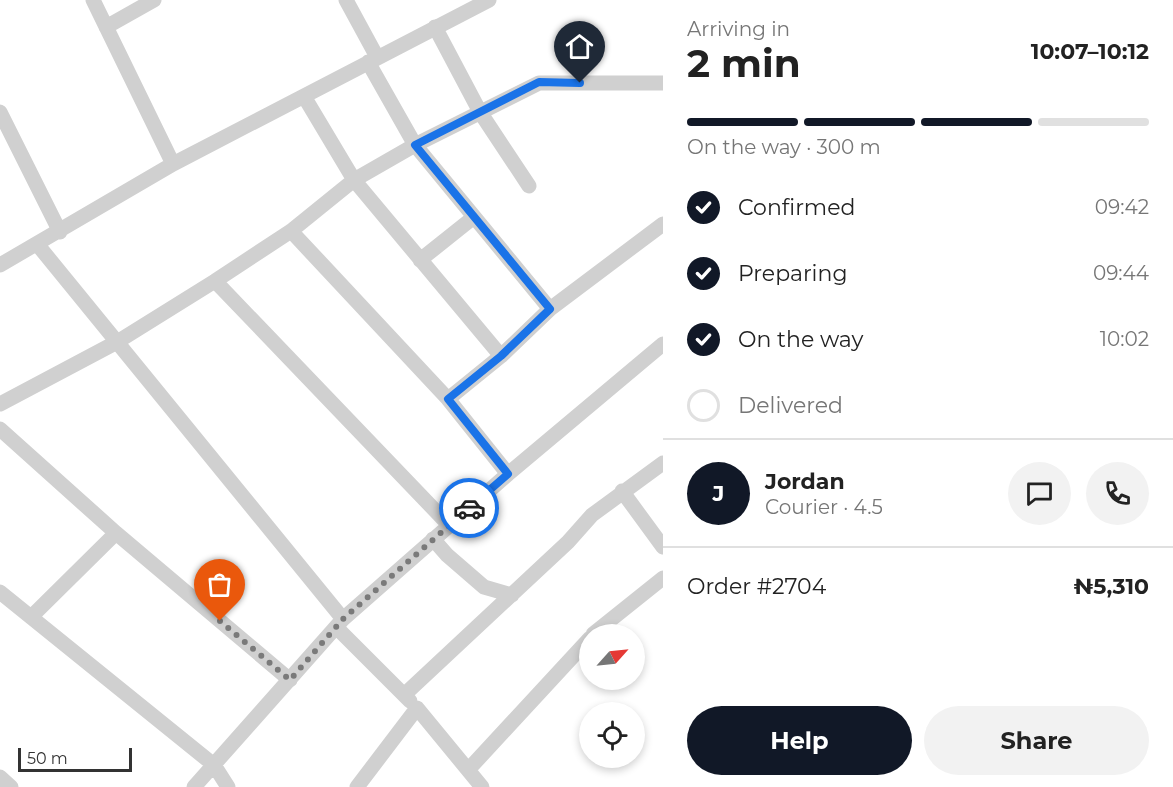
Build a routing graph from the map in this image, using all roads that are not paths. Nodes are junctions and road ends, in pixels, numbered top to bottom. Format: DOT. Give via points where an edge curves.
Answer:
graph roads {
  1 [pos="93,0"];
  2 [pos="154,0"];
  3 [pos="346,0"];
  4 [pos="489,0"];
  5 [pos="106,27"];
  6 [pos="435,27"];
  7 [pos="373,60"];
  8 [pos="663,83"];
  9 [pos="305,98"];
  10 [pos="0,112"];
  11 [pos="480,112"];
  12 [pos="415,145"];
  13 [pos="173,164"];
  14 [pos="354,180"];
  15 [pos="529,186"];
  16 [pos="474,217"];
  17 [pos="663,224"];
  18 [pos="291,231"];
  19 [pos="60,232"];
  20 [pos="38,244"];
  21 [pos="420,260"];
  22 [pos="0,265"];
  23 [pos="215,281"];
  24 [pos="550,309"];
  25 [pos="117,342"];
  26 [pos="663,344"];
  27 [pos="501,356"];
  28 [pos="448,399"];
  29 [pos="0,404"];
  30 [pos="0,429"];
  31 [pos="663,463"];
  32 [pos="508,474"];
  33 [pos="622,491"];
  34 [pos="449,525"];
  35 [pos="116,533"];
  36 [pos="434,539"];
  37 [pos="663,547"];
  38 [pos="663,578"];
  39 [pos="0,592"];
  40 [pos="512,596"];
  41 [pos="31,617"];
  42 [pos="339,623"];
  43 [pos="606,624"];
  44 [pos="579,650"];
  45 [pos="290,680"];
  46 [pos="404,695"];
  47 [pos="417,708"];
  48 [pos="214,765"];
  49 [pos="468,770"];
  50 [pos="0,777"];
  51 [pos="11,787"];
  52 [pos="194,787"];
  53 [pos="228,787"];
  54 [pos="357,787"];
  55 [pos="482,787"];
  1 -- 5 [label="street"];
  2 -- 5 [label="street"];
  3 -- 7 [label="street"];
  4 -- 6 [label="street"];
  5 -- 13 [label="street"];
  6 -- 7 [label="street"];
  6 -- 11 [label="street"];
  7 -- 9 [label="street"];
  7 -- 12 [label="street"];
  8 -- 11 [label="street" via="539,82"];
  9 -- 13 [label="street"];
  9 -- 14 [label="street"];
  10 -- 19 [label="street"];
  11 -- 12 [label="street"];
  11 -- 15 [label="street"];
  12 -- 14 [label="street"];
  12 -- 16 [label="street"];
  13 -- 19 [label="street"];
  14 -- 18 [label="street"];
  14 -- 21 [label="street"];
  16 -- 21 [label="street"];
  16 -- 24 [label="street"];
  17 -- 24 [label="street"];
  18 -- 23 [label="street"];
  18 -- 28 [label="street"];
  19 -- 20 [label="street"];
  20 -- 22 [label="street"];
  20 -- 25 [label="street"];
  21 -- 27 [label="street"];
  23 -- 25 [label="street"];
  23 -- 34 [label="street"];
  24 -- 27 [label="street"];
  25 -- 29 [label="street"];
  25 -- 42 [label="street"];
  26 -- 32 [label="street"];
  27 -- 28 [label="street"];
  28 -- 32 [label="street"];
  30 -- 35 [label="street"];
  31 -- 33 [label="street"];
  32 -- 34 [label="street"];
  33 -- 37 [label="street"];
  33 -- 40 [label="street" via="592,515"];
  34 -- 36 [label="street"];
  35 -- 41 [label="street"];
  35 -- 45 [label="street"];
  36 -- 40 [label="street" via="484,587"];
  36 -- 42 [label="street"];
  38 -- 43 [label="street"];
  39 -- 41 [label="street"];
  40 -- 46 [label="street"];
  41 -- 48 [label="street"];
  42 -- 45 [label="street"];
  42 -- 46 [label="street"];
  44 -- 49 [label="street"];
  45 -- 48 [label="street"];
  46 -- 47 [label="street"];
  47 -- 49 [label="street"];
  47 -- 54 [label="street"];
  48 -- 52 [label="street"];
  48 -- 53 [label="street"];
  49 -- 55 [label="street"];
  50 -- 51 [label="street"];
}
